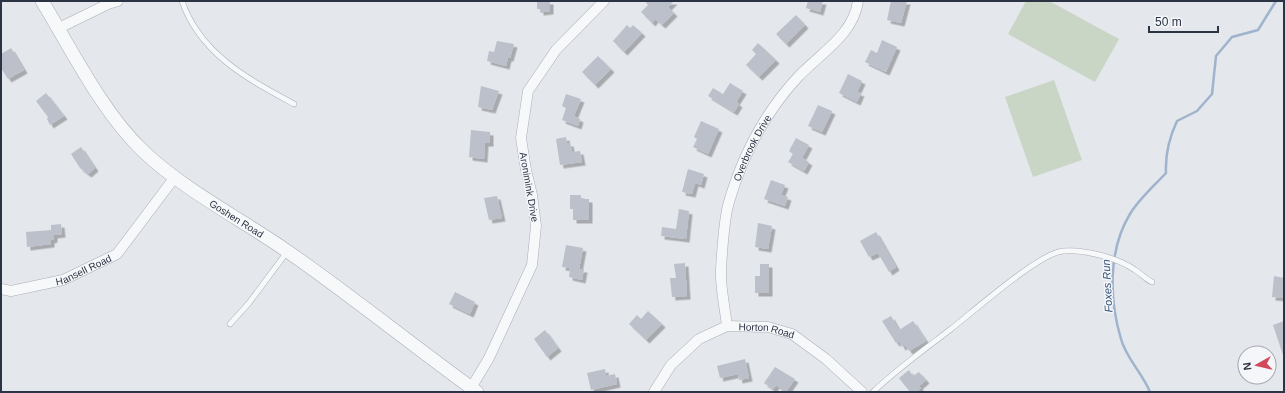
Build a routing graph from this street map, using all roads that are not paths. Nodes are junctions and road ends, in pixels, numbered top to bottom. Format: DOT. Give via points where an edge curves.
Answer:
graph roads {
  1 [pos="42,1"];
  2 [pos="118,1"];
  3 [pos="182,1"];
  4 [pos="604,1"];
  5 [pos="858,1"];
  6 [pos="59,28"];
  7 [pos="294,104"];
  8 [pos="175,177"];
  9 [pos="288,251"];
  10 [pos="1152,282"];
  11 [pos="1,289"];
  12 [pos="230,324"];
  13 [pos="727,326"];
  14 [pos="474,390"];
  15 [pos="654,392"];
  16 [pos="862,392"];
  17 [pos="873,392"];
  1 -- 6 [label="street, Goshen Road"];
  2 -- 6 [label="street"];
  3 -- 7 [label="lane" via="199,35 211,50 262,87"];
  4 -- 14 [label="street, Aronimink Drive" via="556,50 528,91 521,138 536,226 532,265"];
  5 -- 13 [label="street, Overbrook Drive" via="858,7 846,31 797,78 770,112 746,154 728,204 721,270"];
  6 -- 8 [label="street, Goshen Road" via="116,122 143,152"];
  8 -- 9 [label="street, Goshen Road"];
  8 -- 11 [label="street, Hansell Road" via="117,254 63,280 11,291"];
  9 -- 12 [label="lane"];
  9 -- 14 [label="street, Goshen Road"];
  10 -- 17 [label="lane" via="1144,279 1136,270 1096,254 1078,250 1051,254 1014,278"];
  13 -- 15 [label="street, Horton Road" via="699,339 671,365"];
  13 -- 16 [label="street, Horton Road" via="768,327 792,334 826,358"];
}
